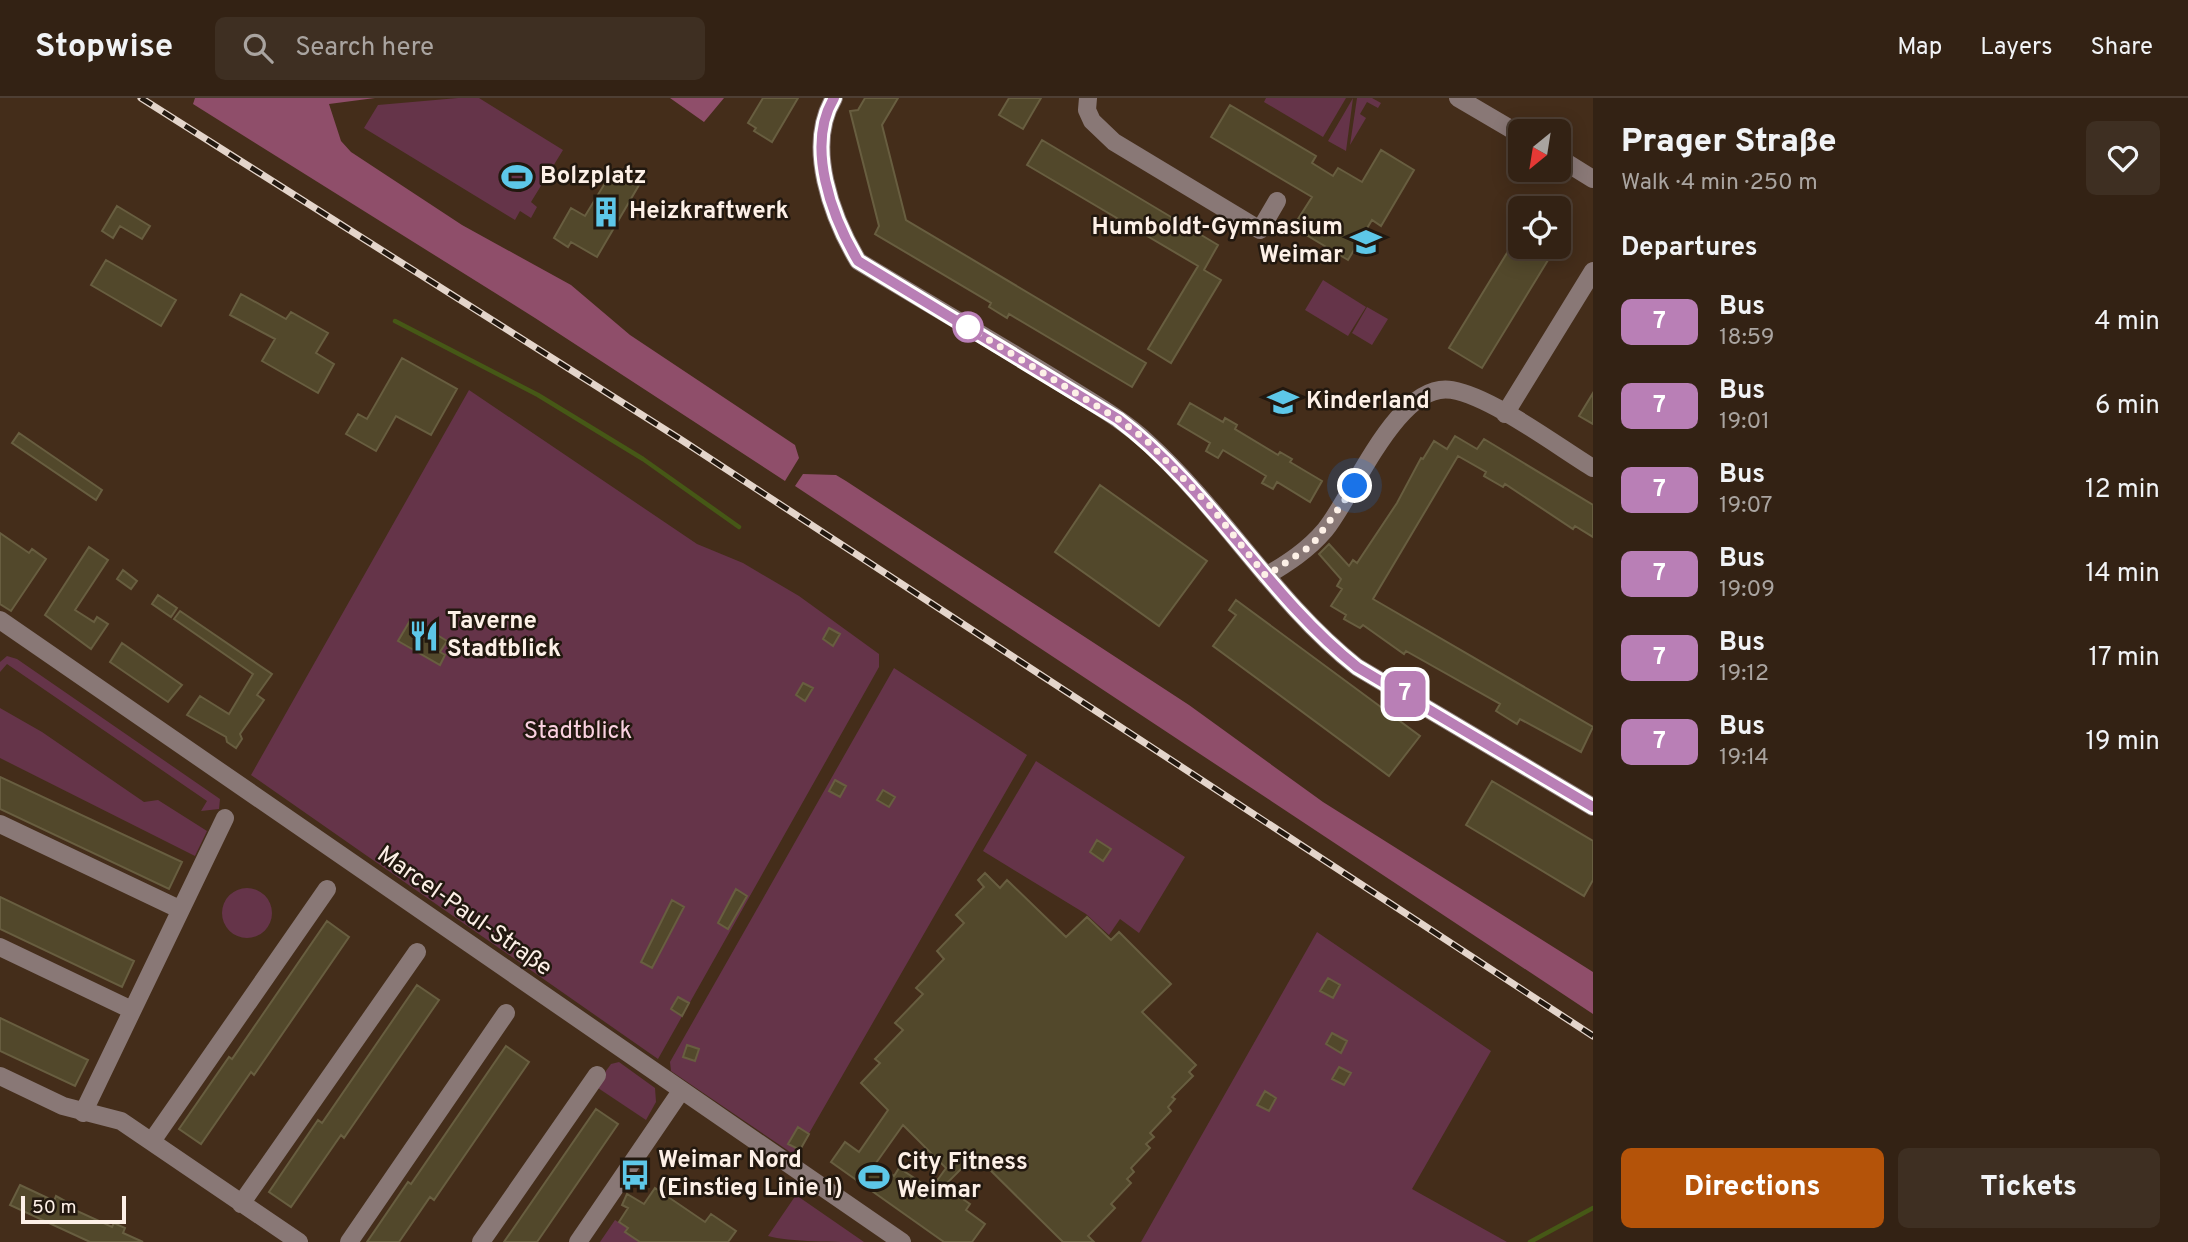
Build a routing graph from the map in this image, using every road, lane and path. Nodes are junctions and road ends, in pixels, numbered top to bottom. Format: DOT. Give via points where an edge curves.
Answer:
graph roads {
  1 [pos="834,98"];
  2 [pos="1088,98"];
  3 [pos="1458,98"];
  4 [pos="1508,127"];
  5 [pos="1572,166"];
  6 [pos="1593,179"];
  7 [pos="1277,201"];
  8 [pos="1593,271"];
  9 [pos="1505,414"];
  10 [pos="1593,468"];
  11 [pos="1266,576"];
  12 [pos="0,620"];
  13 [pos="1593,807"];
  14 [pos="225,818"];
  15 [pos="0,824"];
  16 [pos="327,889"];
  17 [pos="179,909"];
  18 [pos="0,947"];
  19 [pos="417,952"];
  20 [pos="132,1010"];
  21 [pos="506,1013"];
  22 [pos="597,1075"];
  23 [pos="0,1076"];
  24 [pos="681,1091"];
  25 [pos="83,1113"];
  26 [pos="152,1141"];
  27 [pos="241,1203"];
  28 [pos="299,1242"];
  29 [pos="349,1242"];
  30 [pos="481,1242"];
  31 [pos="578,1242"];
  32 [pos="902,1242"];
  1 -- 11 [label="street" via="821,132 823,164 833,206 858,261 1145,439 1211,507"];
  2 -- 7 [label="street" via="1092,121 1114,142 1261,230"];
  3 -- 4 [label="street"];
  5 -- 6 [label="street"];
  8 -- 9 [label="street"];
  9 -- 10 [label="street"];
  9 -- 11 [label="street" via="1449,389 1422,396 1397,419 1326,529 1297,557"];
  11 -- 13 [label="street" via="1331,647 1357,667"];
  12 -- 24 [label="street, Marcel-Paul-Straße"];
  14 -- 17 [label="street"];
  15 -- 17 [label="street"];
  16 -- 26 [label="street"];
  17 -- 20 [label="street"];
  18 -- 20 [label="street"];
  19 -- 27 [label="street"];
  20 -- 25 [label="street"];
  21 -- 29 [label="street"];
  22 -- 30 [label="street"];
  23 -- 25 [label="street"];
  24 -- 31 [label="street"];
  24 -- 32 [label="street, Marcel-Paul-Straße"];
  25 -- 26 [label="street" via="121,1121"];
  26 -- 27 [label="street"];
  27 -- 28 [label="street"];
}
